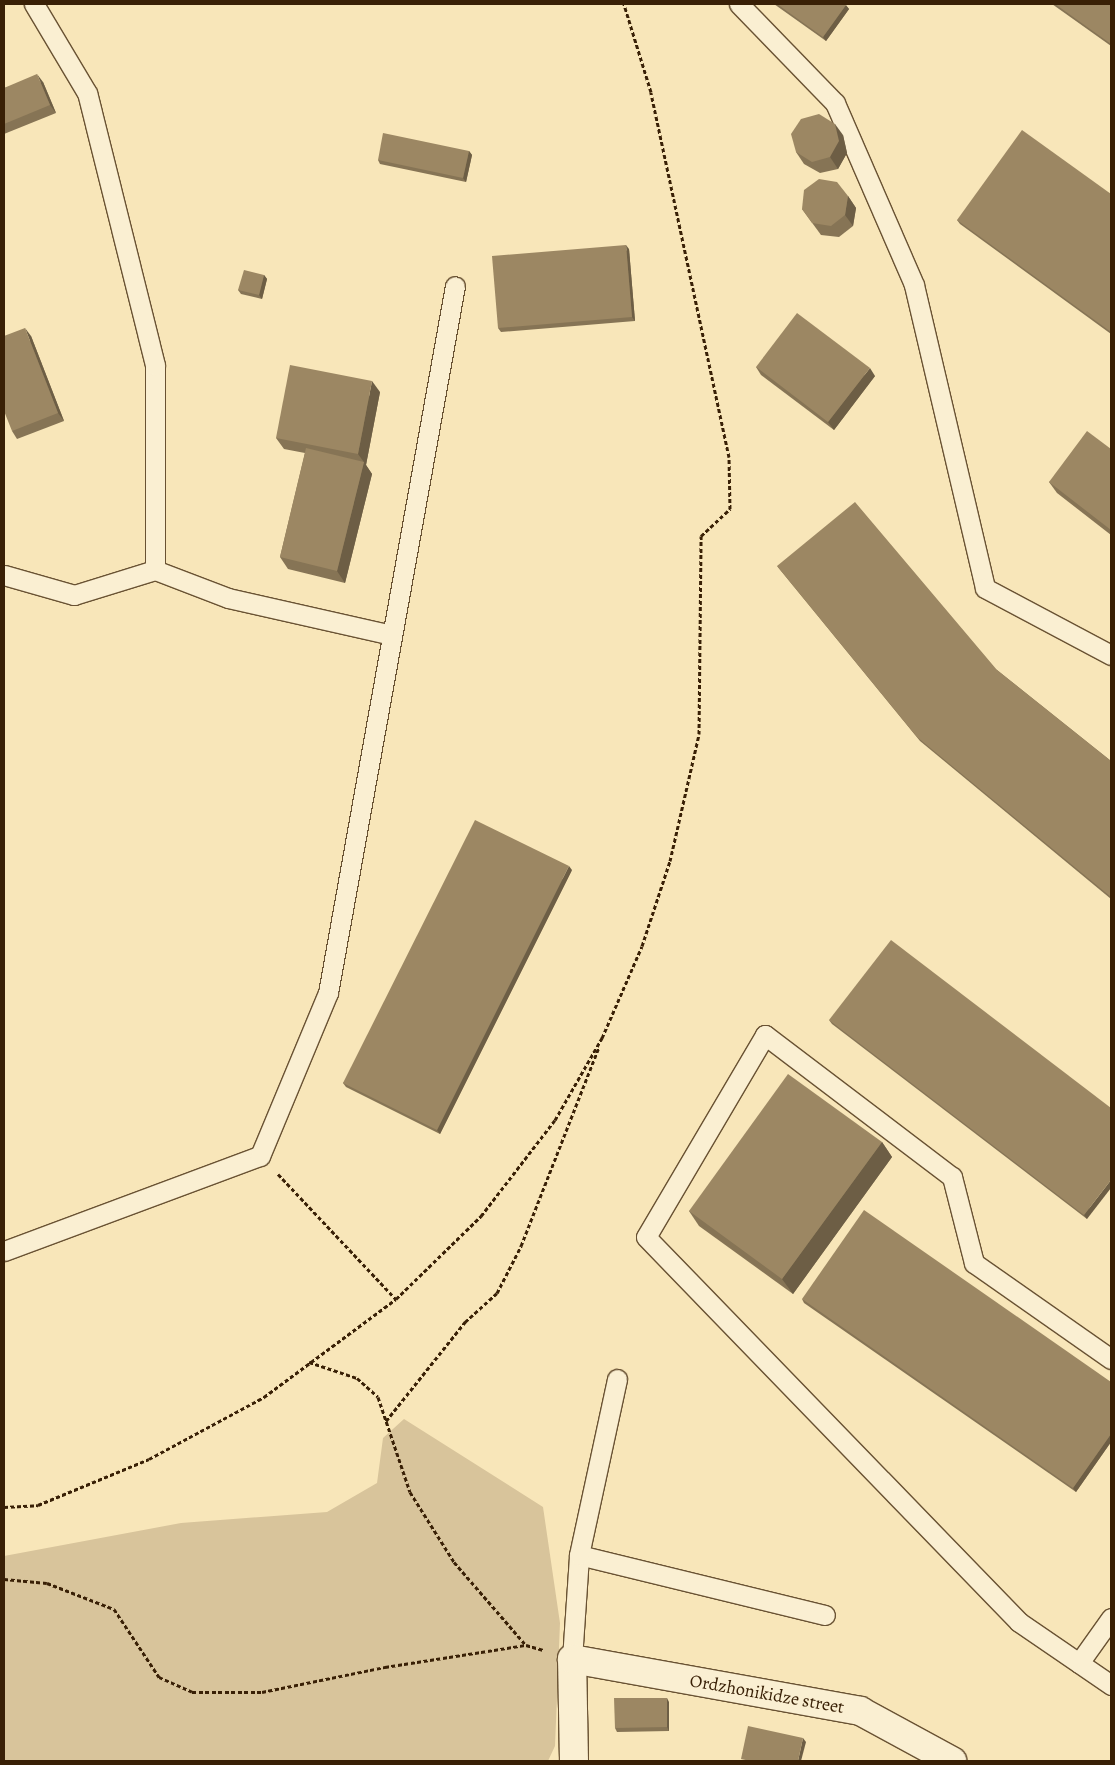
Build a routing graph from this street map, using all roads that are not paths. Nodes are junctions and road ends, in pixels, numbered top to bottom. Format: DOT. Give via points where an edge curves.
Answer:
graph roads {
  1 [pos="34,4"];
  2 [pos="738,4"];
  3 [pos="455,286"];
  4 [pos="155,570"];
  5 [pos="4,575"];
  6 [pos="392,635"];
  7 [pos="1111,655"];
  8 [pos="4,1251"];
  9 [pos="1111,1359"];
  10 [pos="617,1379"];
  11 [pos="579,1555"];
  12 [pos="825,1615"];
  13 [pos="1111,1618"];
  14 [pos="572,1659"];
  15 [pos="1079,1663"];
  16 [pos="1111,1685"];
  17 [pos="574,1761"];
  18 [pos="952,1761"];
  1 -- 4 [label="lane" via="87,93 155,365"];
  2 -- 7 [label="lane" via="835,103 914,285 984,588"];
  3 -- 6 [label="lane"];
  4 -- 5 [label="lane" via="74,595"];
  4 -- 6 [label="lane" via="228,598"];
  6 -- 8 [label="lane" via="328,993 260,1156"];
  9 -- 15 [label="lane" via="974,1263 952,1177 765,1035 646,1237 1019,1622"];
  10 -- 11 [label="lane"];
  11 -- 12 [label="lane"];
  11 -- 14 [label="lane"];
  13 -- 15 [label="lane"];
  14 -- 17 [label="street"];
  14 -- 18 [label="street, Ordzhonikidze street" via="860,1712"];
  15 -- 16 [label="lane"];
}
